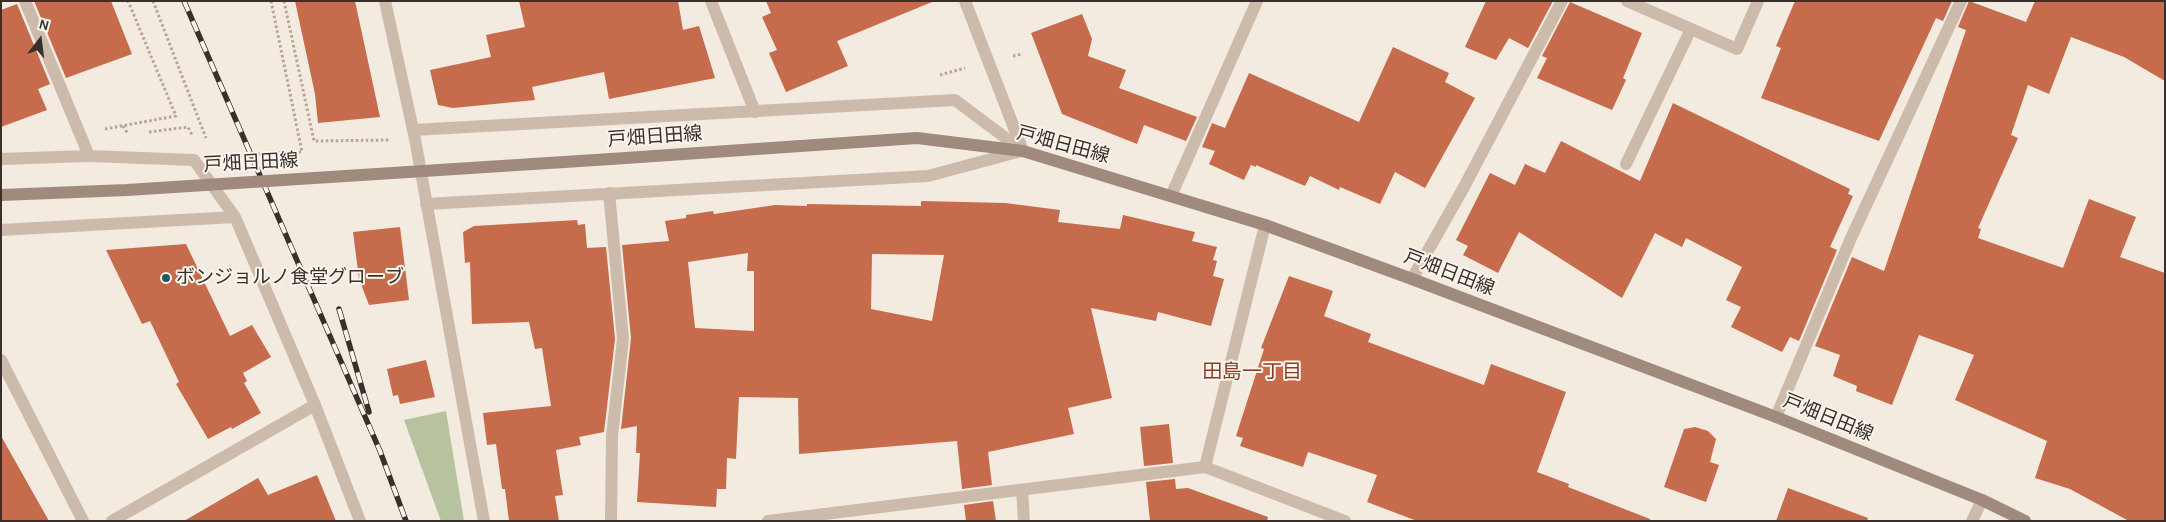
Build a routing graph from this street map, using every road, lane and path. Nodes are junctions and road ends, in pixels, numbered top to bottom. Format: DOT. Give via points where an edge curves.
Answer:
graph roads {
  1 [pos="25,1"];
  2 [pos="128,1"];
  3 [pos="153,1"];
  4 [pos="271,1"];
  5 [pos="284,1"];
  6 [pos="386,1"];
  7 [pos="711,1"];
  8 [pos="966,1"];
  9 [pos="1257,1"];
  10 [pos="1562,1"];
  11 [pos="1627,1"];
  12 [pos="1758,1"];
  13 [pos="1961,1"];
  14 [pos="1691,29"];
  15 [pos="755,112"];
  16 [pos="79,133"];
  17 [pos="414,134"];
  18 [pos="209,147"];
  19 [pos="1024,151"];
  20 [pos="89,156"];
  21 [pos="213,156"];
  22 [pos="1,159"];
  23 [pos="1626,164"];
  24 [pos="609,194"];
  25 [pos="1,195"];
  26 [pos="1171,196"];
  27 [pos="426,204"];
  28 [pos="235,217"];
  29 [pos="1265,225"];
  30 [pos="1,230"];
  31 [pos="1412,279"];
  32 [pos="1,360"];
  33 [pos="314,405"];
  34 [pos="1776,417"];
  35 [pos="1205,467"];
  36 [pos="1022,490"];
  37 [pos="1982,500"];
  38 [pos="82,521"];
  39 [pos="112,521"];
  40 [pos="360,521"];
  41 [pos="484,521"];
  42 [pos="611,521"];
  43 [pos="768,521"];
  44 [pos="1024,521"];
  45 [pos="1346,521"];
  46 [pos="1972,521"];
  47 [pos="2025,521"];
  1 -- 16 [label="street"];
  2 -- 16 [label="path" via="176,116"];
  3 -- 18 [label="path"];
  4 -- 21 [label="path, bridge" via="302,152"];
  5 -- 17 [label="path" via="314,141"];
  6 -- 17 [label="street"];
  7 -- 15 [label="street"];
  8 -- 19 [label="street"];
  9 -- 26 [label="street"];
  10 -- 31 [label="street"];
  11 -- 14 [label="street"];
  12 -- 14 [label="street" via="1737,49"];
  13 -- 34 [label="street" via="1851,238"];
  14 -- 23 [label="street"];
  15 -- 17 [label="street"];
  15 -- 19 [label="street" via="955,100"];
  16 -- 20 [label="street"];
  17 -- 27 [label="street"];
  19 -- 24 [label="street" via="928,176"];
  19 -- 25 [label="main road, 戸畑日田線, bridge" via="917,138 127,190"];
  19 -- 26 [label="main road, 戸畑日田線"];
  20 -- 22 [label="street"];
  20 -- 28 [label="street" via="194,160"];
  24 -- 27 [label="street"];
  24 -- 42 [label="street" via="623,339 612,436"];
  26 -- 29 [label="main road, 戸畑日田線"];
  27 -- 41 [label="street"];
  28 -- 30 [label="street"];
  28 -- 33 [label="street"];
  29 -- 31 [label="main road, 戸畑日田線"];
  29 -- 35 [label="street"];
  31 -- 34 [label="main road, 戸畑日田線"];
  32 -- 38 [label="street"];
  33 -- 39 [label="street"];
  33 -- 40 [label="street"];
  34 -- 37 [label="main road, 戸畑日田線"];
  35 -- 36 [label="street"];
  35 -- 45 [label="street"];
  36 -- 43 [label="street"];
  36 -- 44 [label="street"];
  37 -- 46 [label="street"];
  37 -- 47 [label="main road, 戸畑日田線"];
}
